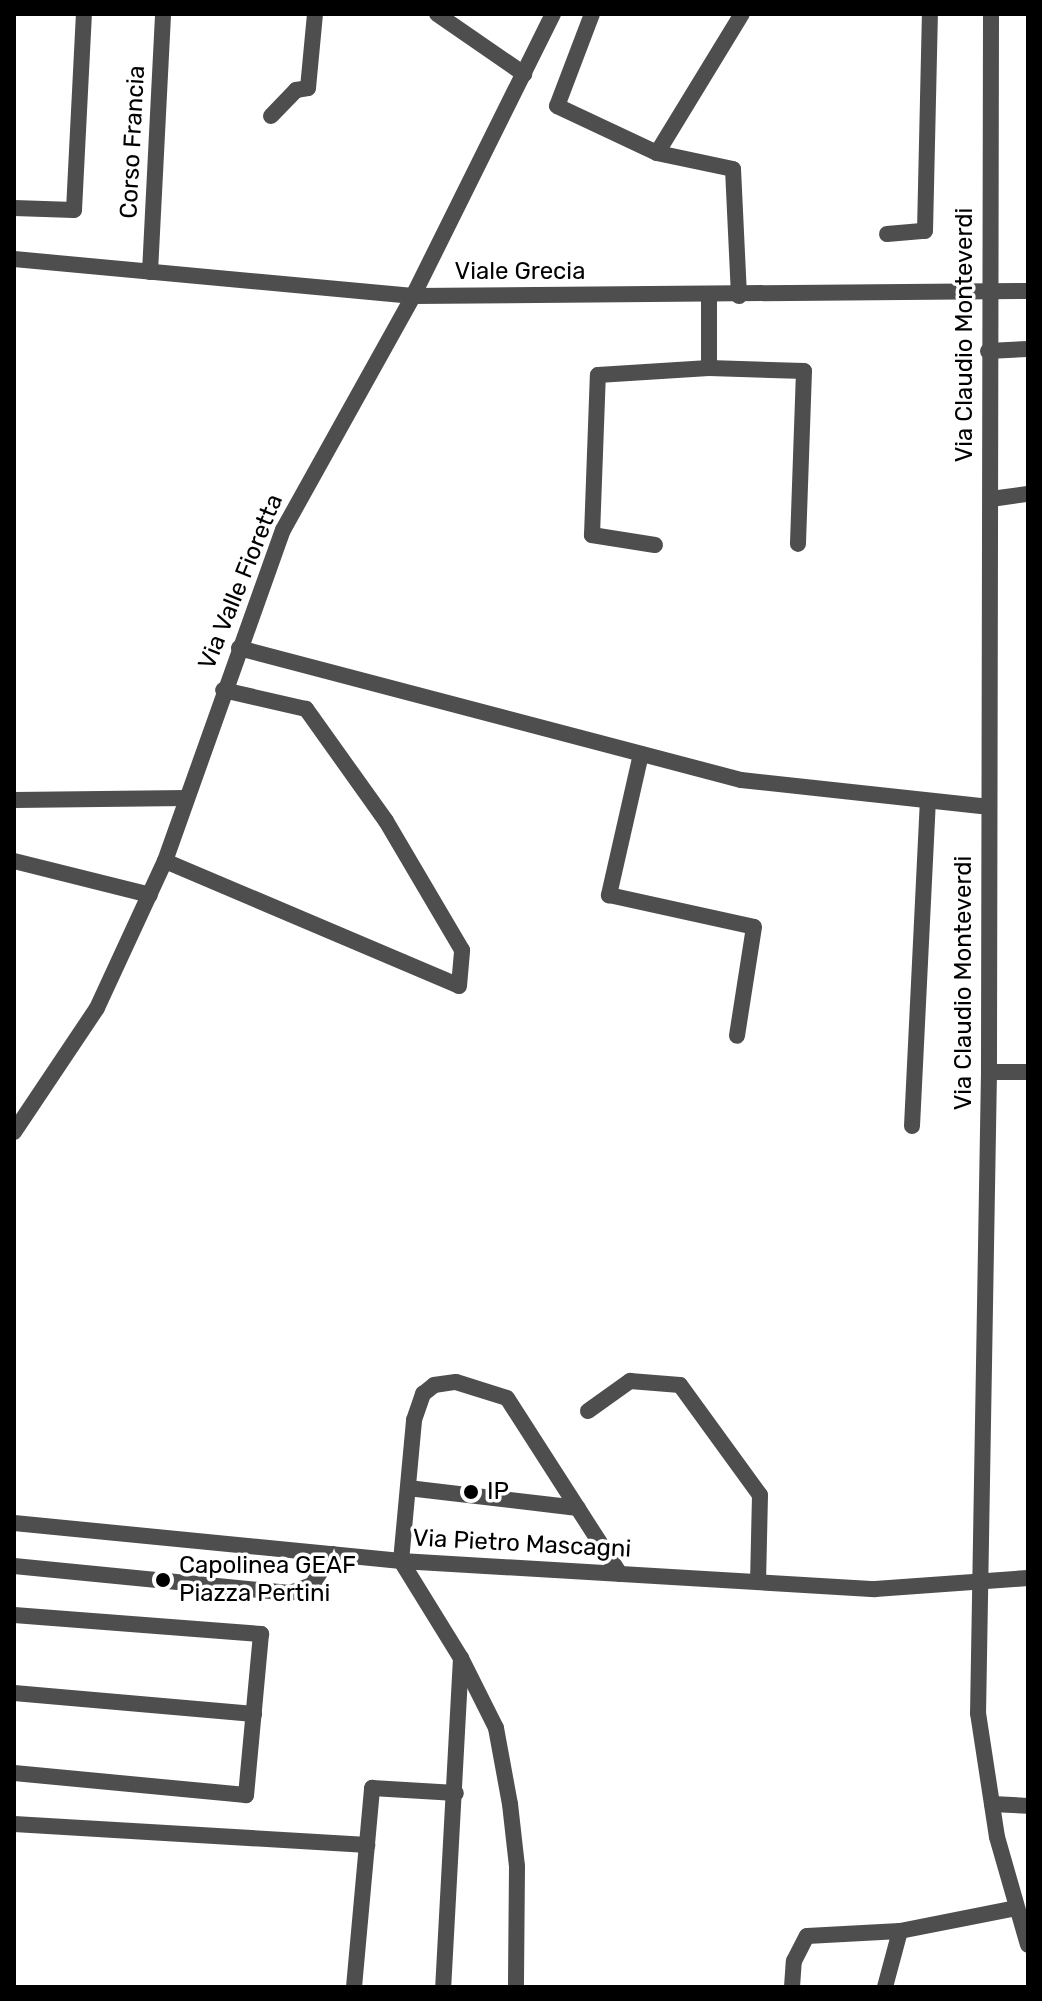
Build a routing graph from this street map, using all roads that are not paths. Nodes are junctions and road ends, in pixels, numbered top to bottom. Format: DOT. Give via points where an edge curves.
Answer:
graph roads {
  1 [pos="84,14"];
  2 [pos="163,14"];
  3 [pos="315,14"];
  4 [pos="437,14"];
  5 [pos="553,14"];
  6 [pos="592,14"];
  7 [pos="742,14"];
  8 [pos="930,14"];
  9 [pos="991,14"];
  10 [pos="524,74"];
  11 [pos="271,116"];
  12 [pos="657,153"];
  13 [pos="14,208"];
  14 [pos="887,234"];
  15 [pos="14,259"];
  16 [pos="150,272"];
  17 [pos="1028,291"];
  18 [pos="986,294"];
  19 [pos="413,296"];
  20 [pos="709,296"];
  21 [pos="739,296"];
  22 [pos="1028,349"];
  23 [pos="988,351"];
  24 [pos="709,368"];
  25 [pos="1028,494"];
  26 [pos="991,499"];
  27 [pos="798,544"];
  28 [pos="655,545"];
  29 [pos="239,648"];
  30 [pos="223,690"];
  31 [pos="641,754"];
  32 [pos="187,798"];
  33 [pos="14,800"];
  34 [pos="928,803"];
  35 [pos="988,807"];
  36 [pos="14,861"];
  37 [pos="165,861"];
  38 [pos="150,895"];
  39 [pos="737,1036"];
  40 [pos="989,1072"];
  41 [pos="1028,1072"];
  42 [pos="912,1126"];
  43 [pos="14,1132"];
  44 [pos="588,1411"];
  45 [pos="408,1488"];
  46 [pos="578,1508"];
  47 [pos="14,1523"];
  48 [pos="332,1554"];
  49 [pos="401,1561"];
  50 [pos="14,1566"];
  51 [pos="620,1574"];
  52 [pos="1028,1578"];
  53 [pos="979,1581"];
  54 [pos="758,1582"];
  55 [pos="14,1615"];
  56 [pos="461,1658"];
  57 [pos="14,1693"];
  58 [pos="254,1714"];
  59 [pos="14,1773"];
  60 [pos="456,1793"];
  61 [pos="992,1804"];
  62 [pos="1028,1806"];
  63 [pos="14,1824"];
  64 [pos="367,1845"];
  65 [pos="1016,1908"];
  66 [pos="900,1931"];
  67 [pos="1028,1945"];
  68 [pos="354,1987"];
  69 [pos="443,1987"];
  70 [pos="516,1987"];
  71 [pos="792,1987"];
  72 [pos="885,1987"];
  1 -- 13 [label="street" via="74,210"];
  2 -- 16 [label="street, Corso Francia"];
  3 -- 11 [label="street" via="308,88 296,90"];
  4 -- 10 [label="street"];
  5 -- 10 [label="street, Via Valle Fioretta"];
  6 -- 12 [label="street" via="557,106"];
  7 -- 12 [label="street"];
  8 -- 14 [label="street" via="925,231"];
  9 -- 18 [label="street, Via Claudio Monteverdi"];
  10 -- 19 [label="street, Via Valle Fioretta"];
  12 -- 21 [label="street" via="733,169"];
  15 -- 16 [label="street, Viale Grecia"];
  16 -- 19 [label="street, Viale Grecia"];
  17 -- 18 [label="street, Viale Grecia"];
  18 -- 21 [label="street, Viale Grecia"];
  18 -- 23 [label="street, Via Claudio Monteverdi"];
  19 -- 20 [label="street, Viale Grecia"];
  19 -- 29 [label="street, Via Valle Fioretta" via="283,530"];
  20 -- 21 [label="street, Viale Grecia"];
  20 -- 24 [label="street"];
  22 -- 23 [label="street"];
  23 -- 26 [label="street, Via Claudio Monteverdi"];
  24 -- 27 [label="street" via="804,371"];
  24 -- 28 [label="street" via="598,375 592,535"];
  25 -- 26 [label="street"];
  26 -- 35 [label="street, Via Claudio Monteverdi"];
  29 -- 30 [label="street, Via Valle Fioretta"];
  29 -- 31 [label="street"];
  30 -- 32 [label="street, Via Valle Fioretta"];
  30 -- 37 [label="street" via="306,709 386,821 462,950 459,986"];
  31 -- 34 [label="street" via="767,784"];
  31 -- 39 [label="street" via="609,895 754,927"];
  32 -- 33 [label="street"];
  32 -- 37 [label="street, Via Valle Fioretta"];
  34 -- 35 [label="street"];
  34 -- 42 [label="street"];
  35 -- 40 [label="street, Via Claudio Monteverdi"];
  36 -- 38 [label="street"];
  37 -- 38 [label="street, Via Valle Fioretta"];
  38 -- 43 [label="street, Via Valle Fioretta" via="97,1008"];
  40 -- 41 [label="street"];
  40 -- 53 [label="street, Via Claudio Monteverdi"];
  44 -- 54 [label="street" via="630,1381 680,1385 760,1495"];
  45 -- 46 [label="street"];
  45 -- 46 [label="street" via="414,1420 423,1394 434,1385 456,1382 507,1398"];
  45 -- 49 [label="street"];
  46 -- 51 [label="street"];
  47 -- 48 [label="street, Via Pietro Mascagni"];
  48 -- 49 [label="street, Via Pietro Mascagni"];
  48 -- 50 [label="street" via="312,1585 290,1593"];
  49 -- 51 [label="street, Via Pietro Mascagni"];
  49 -- 56 [label="street"];
  51 -- 54 [label="street, Via Pietro Mascagni"];
  52 -- 53 [label="street, Via Pietro Mascagni"];
  53 -- 54 [label="street, Via Pietro Mascagni" via="875,1589"];
  53 -- 61 [label="street, Via Claudio Monteverdi" via="978,1713"];
  55 -- 58 [label="street" via="261,1634"];
  56 -- 60 [label="street"];
  56 -- 70 [label="street" via="496,1728 510,1804 517,1866"];
  57 -- 58 [label="street"];
  58 -- 59 [label="street" via="246,1795"];
  60 -- 64 [label="street" via="372,1788"];
  60 -- 69 [label="street"];
  61 -- 62 [label="street"];
  61 -- 65 [label="street, Via Claudio Monteverdi"];
  63 -- 64 [label="street"];
  64 -- 68 [label="street"];
  65 -- 66 [label="street"];
  65 -- 67 [label="street, Via Claudio Monteverdi"];
  66 -- 71 [label="street" via="807,1936 794,1961"];
  66 -- 72 [label="street"];
}
